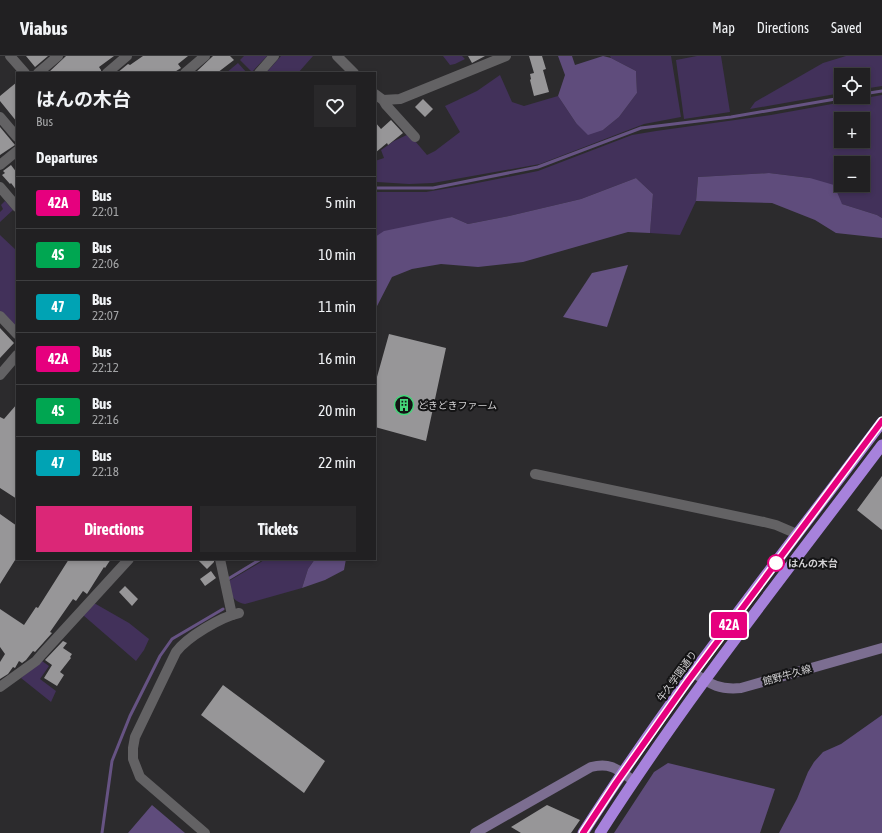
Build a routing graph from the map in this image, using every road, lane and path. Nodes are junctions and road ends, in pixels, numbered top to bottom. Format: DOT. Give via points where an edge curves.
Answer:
graph roads {
  1 [pos="10,56"];
  2 [pos="58,56"];
  3 [pos="127,56"];
  4 [pos="205,56"];
  5 [pos="274,56"];
  6 [pos="337,56"];
  7 [pos="506,56"];
  8 [pos="24,72"];
  9 [pos="39,72"];
  10 [pos="108,72"];
  11 [pos="186,72"];
  12 [pos="260,72"];
  13 [pos="353,72"];
  14 [pos="378,97"];
  15 [pos="0,117"];
  16 [pos="16,136"];
  17 [pos="415,137"];
  18 [pos="16,152"];
  19 [pos="0,165"];
  20 [pos="0,187"];
  21 [pos="16,205"];
  22 [pos="0,316"];
  23 [pos="16,333"];
  24 [pos="16,356"];
  25 [pos="0,375"];
  26 [pos="882,422"];
  27 [pos="882,445"];
  28 [pos="535,474"];
  29 [pos="797,534"];
  30 [pos="128,560"];
  31 [pos="220,560"];
  32 [pos="882,648"];
  33 [pos="694,673"];
  34 [pos="705,681"];
  35 [pos="0,687"];
  36 [pos="623,773"];
  37 [pos="634,781"];
  38 [pos="205,833"];
  39 [pos="475,833"];
  40 [pos="583,833"];
  41 [pos="600,833"];
  1 -- 8 [label="street"];
  2 -- 9 [label="street"];
  3 -- 10 [label="street"];
  4 -- 11 [label="street"];
  5 -- 12 [label="street"];
  6 -- 13 [label="street"];
  7 -- 14 [label="street" via="400,99"];
  14 -- 17 [label="street"];
  15 -- 16 [label="street"];
  18 -- 19 [label="street"];
  20 -- 21 [label="street"];
  22 -- 23 [label="street"];
  24 -- 25 [label="street"];
  26 -- 29 [label="highway, 牛久学園通り"];
  27 -- 34 [label="highway"];
  28 -- 29 [label="street" via="764,522"];
  29 -- 33 [label="highway, 牛久学園通り"];
  30 -- 35 [label="street" via="36,661"];
  31 -- 38 [label="street" via="235,614 181,645 134,737 132,748 140,777"];
  32 -- 34 [label="main road, 館野牛久線" via="741,688 722,688"];
  33 -- 34 [label="main road, 館野牛久線"];
  33 -- 36 [label="highway, 牛久学園通り"];
  34 -- 37 [label="highway"];
  36 -- 37 [label="main road"];
  36 -- 39 [label="main road" via="607,765 591,767"];
  36 -- 40 [label="highway, 牛久学園通り"];
  37 -- 41 [label="highway"];
}
